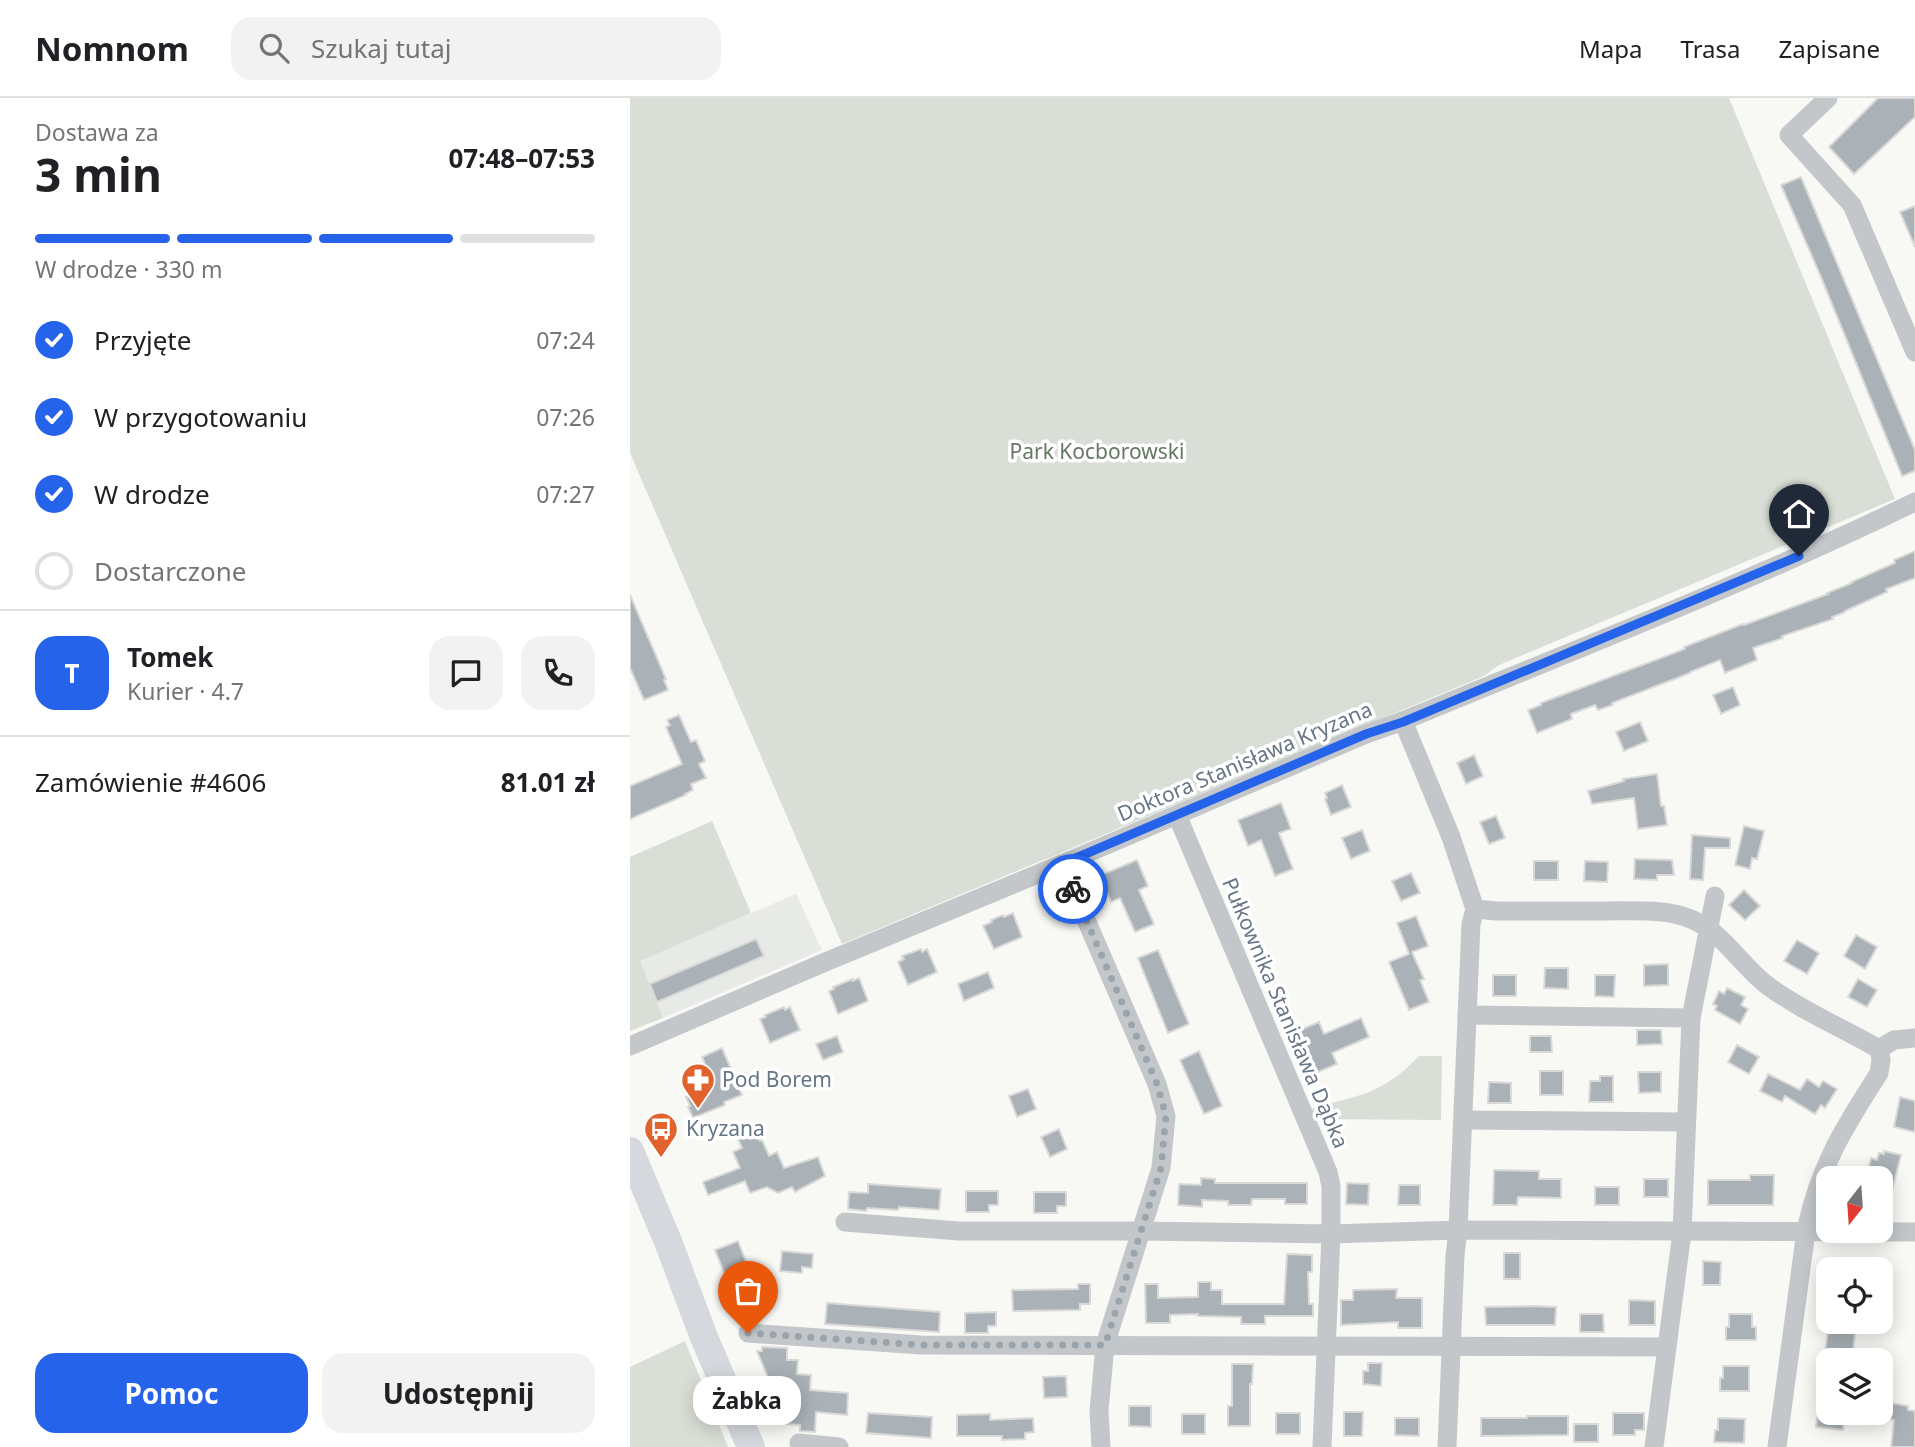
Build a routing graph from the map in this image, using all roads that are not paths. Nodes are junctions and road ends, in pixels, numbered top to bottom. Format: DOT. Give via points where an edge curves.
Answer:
graph roads {
  1 [pos="1828,98"];
  2 [pos="1915,352"];
  3 [pos="1915,502"];
  4 [pos="1403,722"];
  5 [pos="1177,815"];
  6 [pos="1062,864"];
  7 [pos="1715,896"];
  8 [pos="1475,909"];
  9 [pos="1709,929"];
  10 [pos="1467,1015"];
  11 [pos="1691,1018"];
  12 [pos="1915,1038"];
  13 [pos="630,1046"];
  14 [pos="1880,1049"];
  15 [pos="1463,1119"];
  16 [pos="1686,1122"];
  17 [pos="630,1151"];
  18 [pos="845,1222"];
  19 [pos="1458,1230"];
  20 [pos="1141,1231"];
  21 [pos="1806,1231"];
  22 [pos="1682,1232"];
  23 [pos="1915,1232"];
  24 [pos="1331,1234"];
  25 [pos="748,1333"];
  26 [pos="1105,1345"];
  27 [pos="1327,1346"];
  28 [pos="1450,1347"];
  29 [pos="1666,1347"];
  30 [pos="799,1444"];
  31 [pos="751,1447"];
  32 [pos="839,1447"];
  33 [pos="1101,1447"];
  34 [pos="1322,1447"];
  35 [pos="1447,1447"];
  36 [pos="1654,1447"];
  37 [pos="1777,1447"];
  1 -- 2 [label="street" via="1789,135 1852,205"];
  3 -- 4 [label="street, Doktora Stanisława Kryzana" via="1799,556"];
  4 -- 5 [label="street, Doktora Stanisława Kryzana"];
  4 -- 8 [label="street"];
  5 -- 6 [label="street, Doktora Stanisława Kryzana"];
  5 -- 24 [label="street, Pułkownika Stanisława Dąbka" via="1328,1172"];
  6 -- 13 [label="street, Doktora Stanisława Kryzana"];
  6 -- 20 [label="street" via="1157,1084 1166,1116 1161,1168"];
  7 -- 9 [label="street"];
  8 -- 9 [label="street" via="1669,913"];
  8 -- 10 [label="street"];
  9 -- 11 [label="street"];
  9 -- 14 [label="street" via="1767,985"];
  10 -- 11 [label="street"];
  10 -- 15 [label="street"];
  11 -- 16 [label="street"];
  12 -- 14 [label="street" via="1894,1040"];
  14 -- 21 [label="street" via="1878,1073 1824,1171"];
  15 -- 16 [label="street"];
  15 -- 19 [label="street"];
  16 -- 22 [label="street"];
  17 -- 31 [label="main road"];
  18 -- 20 [label="street" via="959,1231"];
  19 -- 22 [label="street"];
  19 -- 24 [label="street"];
  19 -- 28 [label="street"];
  20 -- 24 [label="street"];
  20 -- 26 [label="street"];
  21 -- 22 [label="street"];
  21 -- 23 [label="street"];
  21 -- 37 [label="street"];
  22 -- 29 [label="street"];
  24 -- 27 [label="street, Pułkownika Stanisława Dąbka"];
  25 -- 26 [label="street" via="922,1345"];
  26 -- 27 [label="street"];
  26 -- 33 [label="street"];
  27 -- 28 [label="street"];
  27 -- 34 [label="street, Pułkownika Stanisława Dąbka"];
  28 -- 29 [label="street"];
  28 -- 35 [label="street"];
  29 -- 36 [label="street"];
  30 -- 32 [label="street"];
}
